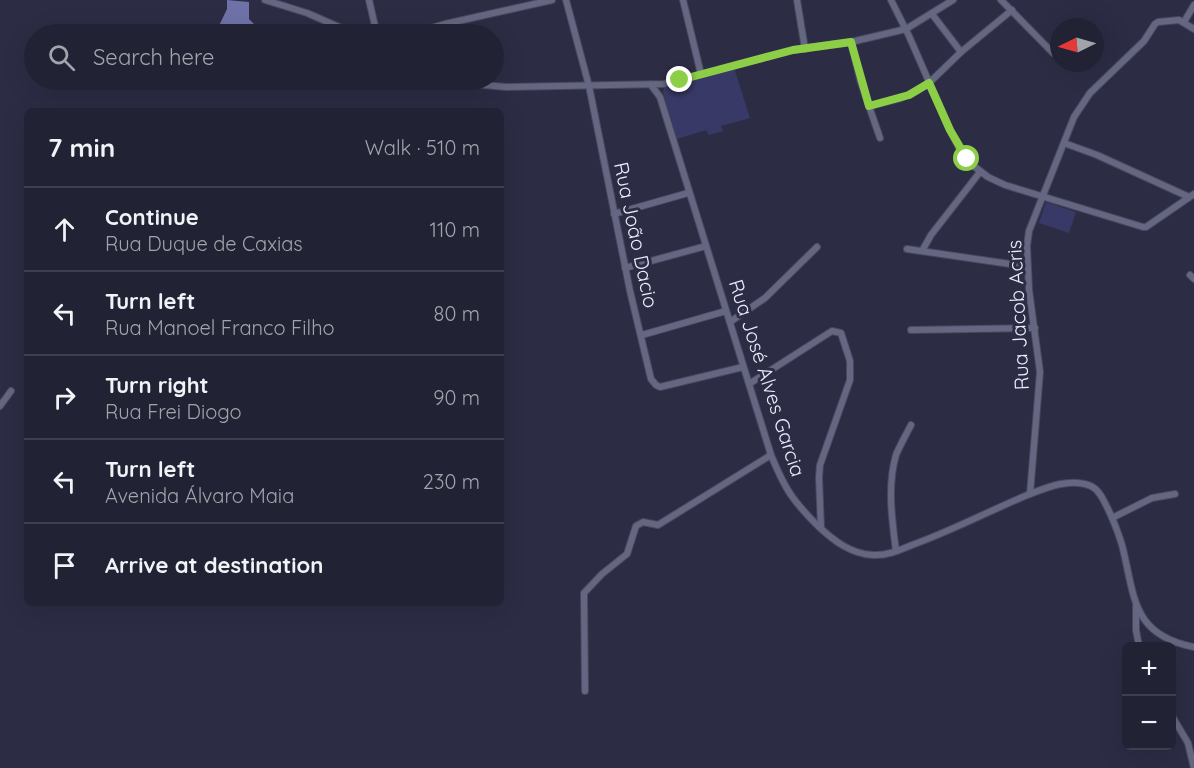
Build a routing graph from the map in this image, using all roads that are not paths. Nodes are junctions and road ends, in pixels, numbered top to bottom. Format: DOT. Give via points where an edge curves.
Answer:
graph roads {
  1 [pos="265,0"];
  2 [pos="369,0"];
  3 [pos="552,0"];
  4 [pos="566,0"];
  5 [pos="683,0"];
  6 [pos="797,0"];
  7 [pos="891,0"];
  8 [pos="953,0"];
  9 [pos="1001,0"];
  10 [pos="1194,4"];
  11 [pos="1012,10"];
  12 [pos="932,14"];
  13 [pos="1184,22"];
  14 [pos="332,24"];
  15 [pos="375,24"];
  16 [pos="445,24"];
  17 [pos="906,29"];
  18 [pos="1194,29"];
  19 [pos="851,42"];
  20 [pos="805,49"];
  21 [pos="1050,50"];
  22 [pos="962,52"];
  23 [pos="701,74"];
  24 [pos="929,83"];
  25 [pos="664,84"];
  26 [pos="651,85"];
  27 [pos="589,86"];
  28 [pos="504,87"];
  29 [pos="660,97"];
  30 [pos="869,106"];
  31 [pos="880,138"];
  32 [pos="1064,143"];
  33 [pos="980,172"];
  34 [pos="688,193"];
  35 [pos="1192,196"];
  36 [pos="1041,197"];
  37 [pos="614,214"];
  38 [pos="706,246"];
  39 [pos="816,246"];
  40 [pos="907,249"];
  41 [pos="922,251"];
  42 [pos="1028,265"];
  43 [pos="625,268"];
  44 [pos="726,311"];
  45 [pos="730,322"];
  46 [pos="1035,328"];
  47 [pos="911,330"];
  48 [pos="642,335"];
  49 [pos="743,367"];
  50 [pos="749,384"];
  51 [pos="11,391"];
  52 [pos="0,406"];
  53 [pos="911,425"];
  54 [pos="771,455"];
  55 [pos="1030,494"];
  56 [pos="1175,494"];
  57 [pos="1112,518"];
  58 [pos="821,528"];
  59 [pos="896,551"];
  60 [pos="1136,604"];
  61 [pos="1138,642"];
  62 [pos="1194,646"];
  63 [pos="585,691"];
  64 [pos="1176,723"];
  65 [pos="1194,768"];
  1 -- 14 [label="street"];
  2 -- 15 [label="street"];
  3 -- 16 [label="street"];
  4 -- 27 [label="street, Rua João Dacio"];
  5 -- 23 [label="street"];
  6 -- 20 [label="street"];
  7 -- 17 [label="street"];
  8 -- 12 [label="street"];
  9 -- 11 [label="street"];
  10 -- 13 [label="street"];
  11 -- 21 [label="street"];
  11 -- 22 [label="street"];
  12 -- 17 [label="street"];
  12 -- 22 [label="street"];
  13 -- 18 [label="street"];
  13 -- 32 [label="street, Rua Jacob Acris" via="1161,20 1155,24 1144,41 1090,93 1074,117"];
  17 -- 19 [label="street"];
  17 -- 24 [label="street"];
  19 -- 20 [label="street"];
  19 -- 30 [label="street"];
  20 -- 23 [label="street"];
  22 -- 24 [label="street"];
  23 -- 25 [label="street"];
  24 -- 30 [label="street" via="909,95"];
  24 -- 33 [label="street" via="961,152"];
  25 -- 26 [label="street"];
  25 -- 29 [label="street"];
  26 -- 27 [label="street"];
  26 -- 29 [label="street, Rua José Alves Garcia"];
  27 -- 28 [label="street"];
  27 -- 37 [label="street, Rua João Dacio"];
  29 -- 34 [label="street, Rua José Alves Garcia"];
  30 -- 31 [label="street"];
  32 -- 35 [label="street"];
  32 -- 36 [label="street, Rua Jacob Acris"];
  33 -- 36 [label="street"];
  33 -- 41 [label="street"];
  34 -- 37 [label="street"];
  34 -- 38 [label="street, Rua José Alves Garcia"];
  35 -- 36 [label="street" via="1146,227"];
  36 -- 42 [label="street, Rua Jacob Acris" via="1029,231"];
  37 -- 43 [label="street, Rua João Dacio"];
  38 -- 43 [label="street"];
  38 -- 44 [label="street, Rua José Alves Garcia"];
  39 -- 45 [label="street" via="765,298"];
  40 -- 41 [label="street"];
  41 -- 42 [label="street"];
  42 -- 46 [label="street, Rua Jacob Acris"];
  43 -- 48 [label="street, Rua João Dacio"];
  44 -- 45 [label="street, Rua José Alves Garcia"];
  44 -- 48 [label="street"];
  45 -- 49 [label="street, Rua José Alves Garcia"];
  46 -- 47 [label="street"];
  46 -- 55 [label="street, Rua Jacob Acris" via="1040,372"];
  48 -- 49 [label="street, Rua João Dacio" via="651,379 660,387"];
  49 -- 50 [label="street, Rua José Alves Garcia"];
  50 -- 54 [label="street, Rua José Alves Garcia"];
  50 -- 58 [label="street" via="832,331 841,333 850,361 850,380 820,465"];
  51 -- 52 [label="street"];
  53 -- 59 [label="street" via="897,454 892,482"];
  54 -- 58 [label="street, Rua José Alves Garcia" via="789,495"];
  54 -- 63 [label="street" via="658,525 643,522 636,526 627,554 584,593"];
  55 -- 57 [label="street, Rua José Alves Garcia" via="1079,482 1098,492"];
  55 -- 59 [label="street, Rua José Alves Garcia"];
  56 -- 57 [label="street" via="1152,498"];
  57 -- 60 [label="street, Rua José Alves Garcia"];
  58 -- 59 [label="street, Rua José Alves Garcia" via="838,543 862,554"];
  60 -- 61 [label="street"];
  60 -- 62 [label="street, Rua José Alves Garcia" via="1156,631"];
  64 -- 65 [label="street" via="1188,743"];
}
